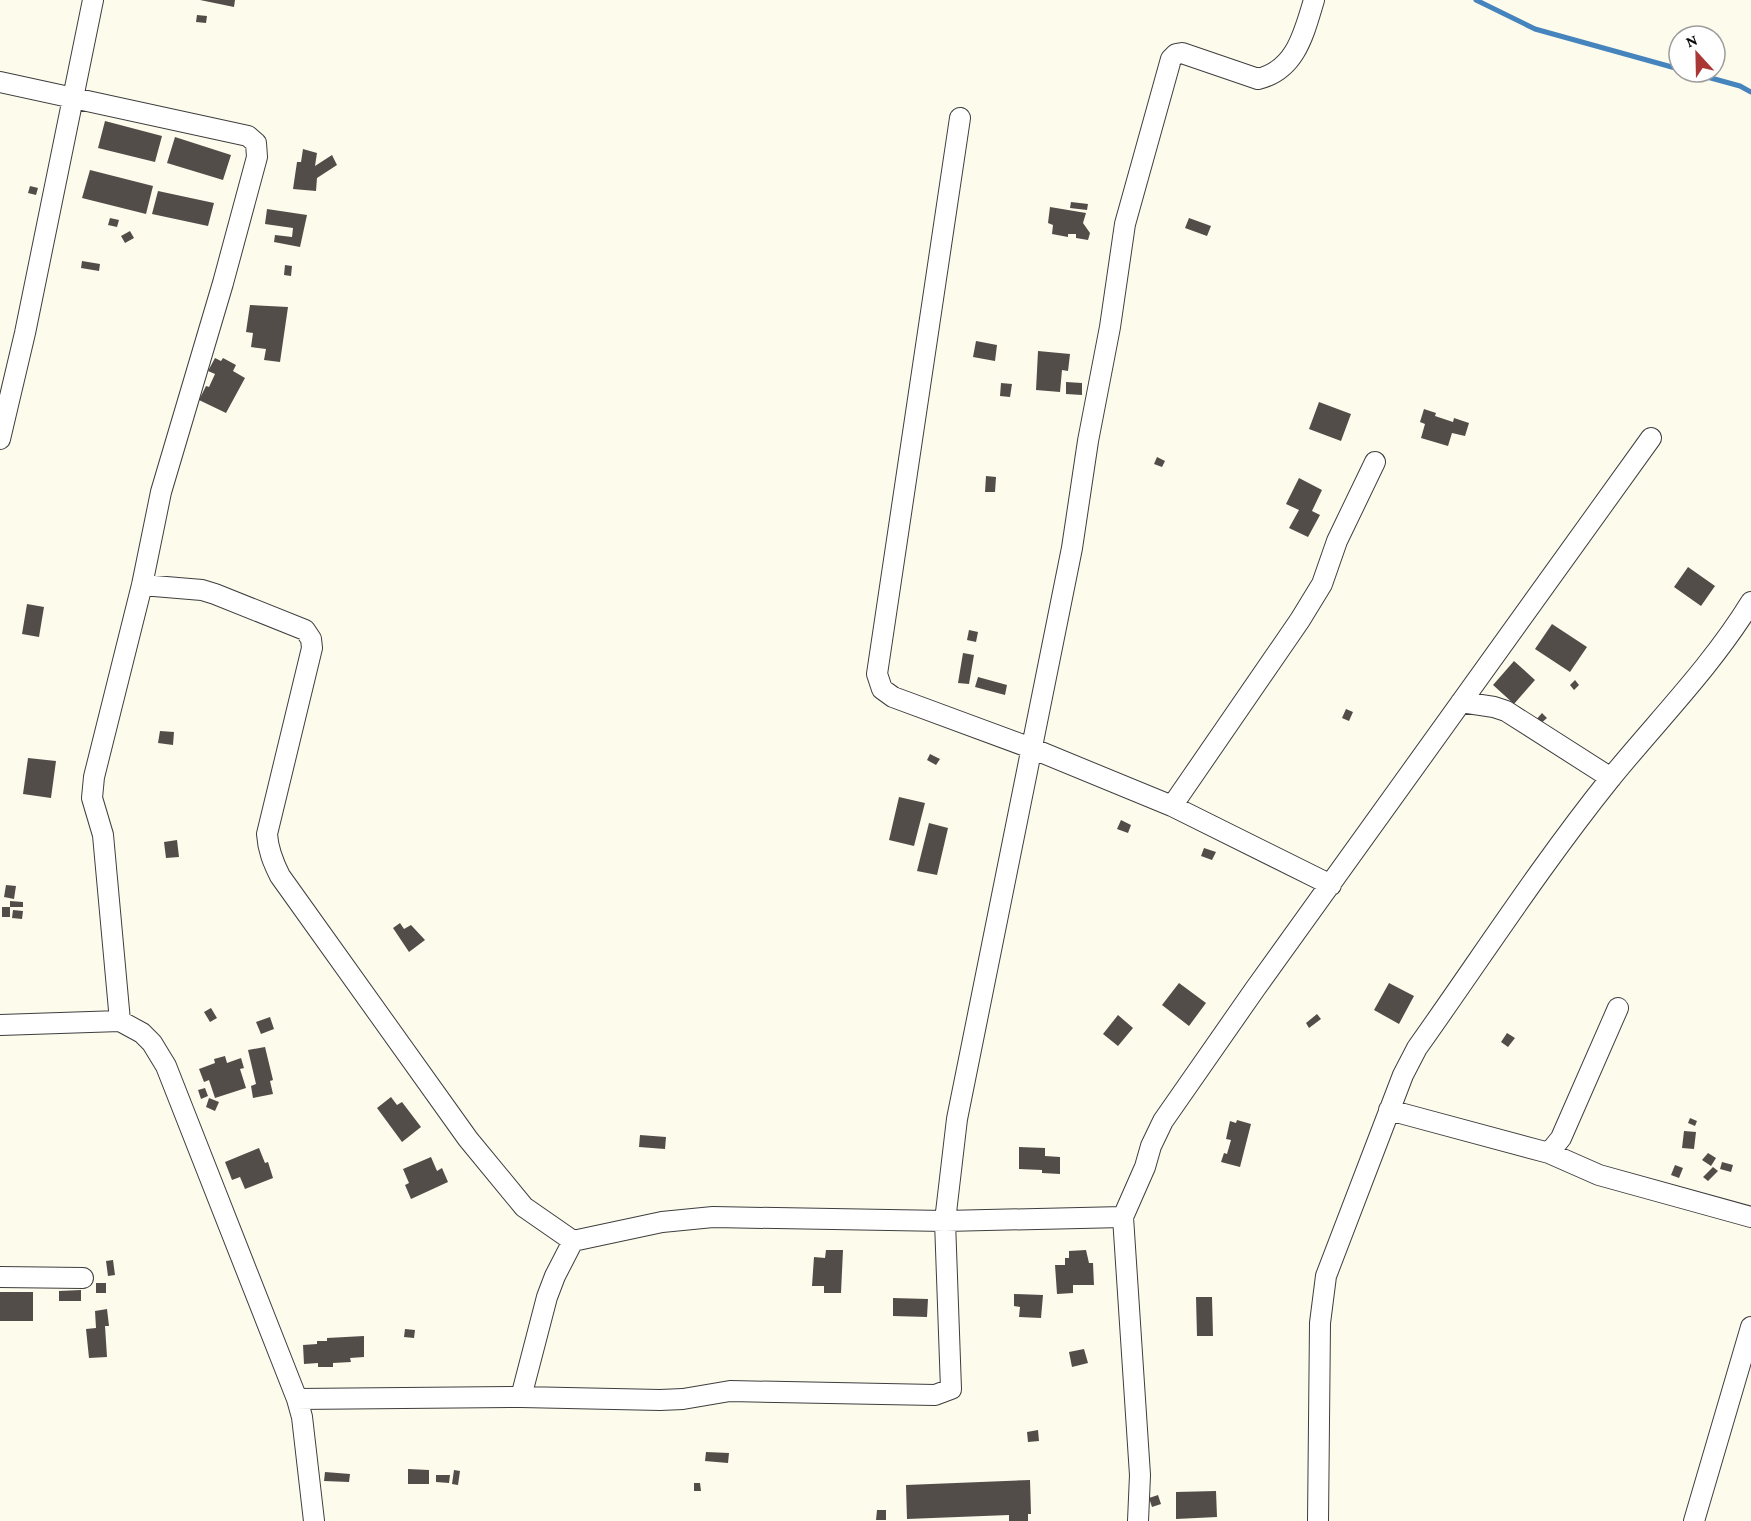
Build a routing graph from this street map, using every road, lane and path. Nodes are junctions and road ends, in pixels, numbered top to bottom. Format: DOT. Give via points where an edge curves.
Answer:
graph roads {
  1 [pos="93,0"];
  2 [pos="1314,0"];
  3 [pos="0,82"];
  4 [pos="74,98"];
  5 [pos="960,118"];
  6 [pos="1651,438"];
  7 [pos="0,439"];
  8 [pos="1375,462"];
  9 [pos="142,585"];
  10 [pos="1751,602"];
  11 [pos="1461,702"];
  12 [pos="1031,748"];
  13 [pos="1611,778"];
  14 [pos="1172,806"];
  15 [pos="1331,885"];
  16 [pos="1618,1008"];
  17 [pos="120,1021"];
  18 [pos="0,1024"];
  19 [pos="1389,1110"];
  20 [pos="1549,1153"];
  21 [pos="1123,1217"];
  22 [pos="1751,1217"];
  23 [pos="945,1221"];
  24 [pos="573,1241"];
  25 [pos="0,1276"];
  26 [pos="83,1278"];
  27 [pos="1751,1327"];
  28 [pos="521,1397"];
  29 [pos="297,1398"];
  30 [pos="314,1521"];
  31 [pos="1138,1521"];
  32 [pos="1318,1521"];
  33 [pos="1694,1521"];
  1 -- 4 [label="street"];
  2 -- 12 [label="street" via="1296,52 1266,77 1257,79 1182,53 1171,59 1125,224 1072,548"];
  3 -- 4 [label="street"];
  4 -- 7 [label="street"];
  4 -- 9 [label="street" via="248,136 256,143 257,157 162,492"];
  5 -- 12 [label="street" via="877,674 882,689 893,697"];
  6 -- 11 [label="street"];
  8 -- 14 [label="street" via="1337,541 1322,584"];
  9 -- 17 [label="street" via="92,798 103,835"];
  9 -- 24 [label="street" via="215,594 305,630 311,639 311,655 267,834 273,863 468,1139 524,1206"];
  10 -- 13 [label="street" via="1703,672"];
  11 -- 13 [label="street" via="1506,711"];
  11 -- 15 [label="street"];
  12 -- 14 [label="street"];
  12 -- 23 [label="street" via="957,1119"];
  13 -- 19 [label="street" via="1546,861 1417,1048"];
  14 -- 15 [label="street"];
  15 -- 21 [label="street" via="1163,1121"];
  16 -- 20 [label="street" via="1561,1138"];
  17 -- 18 [label="street"];
  17 -- 29 [label="street" via="142,1033 166,1066"];
  19 -- 20 [label="street"];
  19 -- 32 [label="street" via="1326,1276 1322,1299"];
  20 -- 22 [label="street" via="1599,1175"];
  21 -- 23 [label="street"];
  21 -- 31 [label="street" via="1140,1475"];
  23 -- 24 [label="street" via="704,1217"];
  23 -- 28 [label="street" via="951,1389 935,1395 730,1390 660,1400"];
  24 -- 28 [label="street" via="547,1297"];
  25 -- 26 [label="street"];
  27 -- 33 [label="street"];
  28 -- 29 [label="street"];
  29 -- 30 [label="street"];
}
